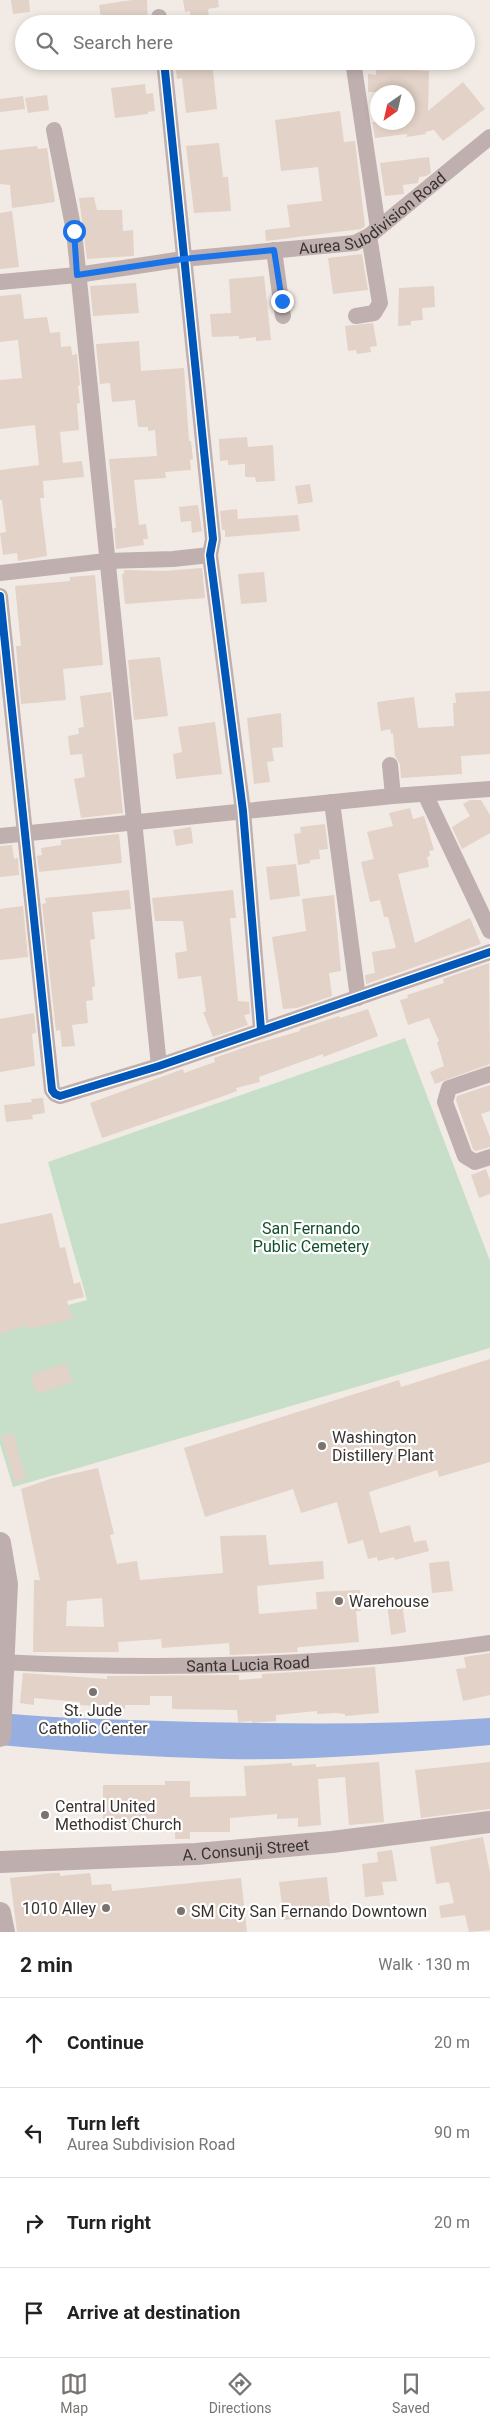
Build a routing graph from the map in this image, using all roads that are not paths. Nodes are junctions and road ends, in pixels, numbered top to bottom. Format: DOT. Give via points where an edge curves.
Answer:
graph roads {
  1 [pos="165,70"];
  2 [pos="354,70"];
  3 [pos="54,130"];
  4 [pos="490,137"];
  5 [pos="374,232"];
  6 [pos="274,250"];
  7 [pos="183,259"];
  8 [pos="77,275"];
  9 [pos="0,282"];
  10 [pos="283,316"];
  11 [pos="356,316"];
  12 [pos="210,555"];
  13 [pos="106,561"];
  14 [pos="0,573"];
  15 [pos="0,596"];
  16 [pos="390,765"];
  17 [pos="490,789"];
  18 [pos="425,794"];
  19 [pos="393,796"];
  20 [pos="332,802"];
  21 [pos="243,810"];
  22 [pos="133,821"];
  23 [pos="24,833"];
  24 [pos="0,836"];
  25 [pos="490,932"];
  26 [pos="490,952"];
  27 [pos="358,998"];
  28 [pos="261,1029"];
  29 [pos="159,1066"];
  30 [pos="490,1074"];
  31 [pos="490,1157"];
  32 [pos="0,1543"];
  33 [pos="490,1643"];
  34 [pos="2,1662"];
  35 [pos="0,1736"];
  36 [pos="490,1822"];
  37 [pos="0,1862"];
  38 [pos="0,1913"];
  39 [pos="4,1932"];
  1 -- 7 [label="street"];
  2 -- 5 [label="street"];
  3 -- 8 [label="street" via="72,218"];
  4 -- 5 [label="street, Aurea Subdivision Road"];
  5 -- 6 [label="street, Aurea Subdivision Road" via="355,243"];
  5 -- 11 [label="street" via="380,303 374,313"];
  6 -- 7 [label="street, Aurea Subdivision Road"];
  6 -- 10 [label="street"];
  7 -- 8 [label="street, Aurea Subdivision Road"];
  7 -- 12 [label="street" via="212,539"];
  8 -- 9 [label="street, Aurea Subdivision Road"];
  8 -- 13 [label="street"];
  12 -- 13 [label="street"];
  12 -- 21 [label="street"];
  13 -- 14 [label="street"];
  13 -- 22 [label="street"];
  15 -- 23 [label="street"];
  16 -- 19 [label="street"];
  17 -- 18 [label="street"];
  18 -- 19 [label="street"];
  18 -- 25 [label="street"];
  19 -- 20 [label="street"];
  20 -- 21 [label="street"];
  20 -- 27 [label="street"];
  21 -- 22 [label="street"];
  21 -- 28 [label="street"];
  22 -- 23 [label="street"];
  22 -- 29 [label="street"];
  23 -- 24 [label="street"];
  23 -- 29 [label="street" via="52,1090 60,1096"];
  26 -- 27 [label="street"];
  27 -- 28 [label="street"];
  28 -- 29 [label="street"];
  30 -- 31 [label="street" via="449,1088 445,1102 465,1156 475,1162"];
  32 -- 34 [label="main road" via="7,1584"];
  33 -- 34 [label="street, Santa Lucia Road" via="355,1658 211,1666"];
  34 -- 35 [label="main road"];
  36 -- 37 [label="main road, A. Consunji Street" via="332,1842 196,1854"];
  38 -- 39 [label="main road"];
}
